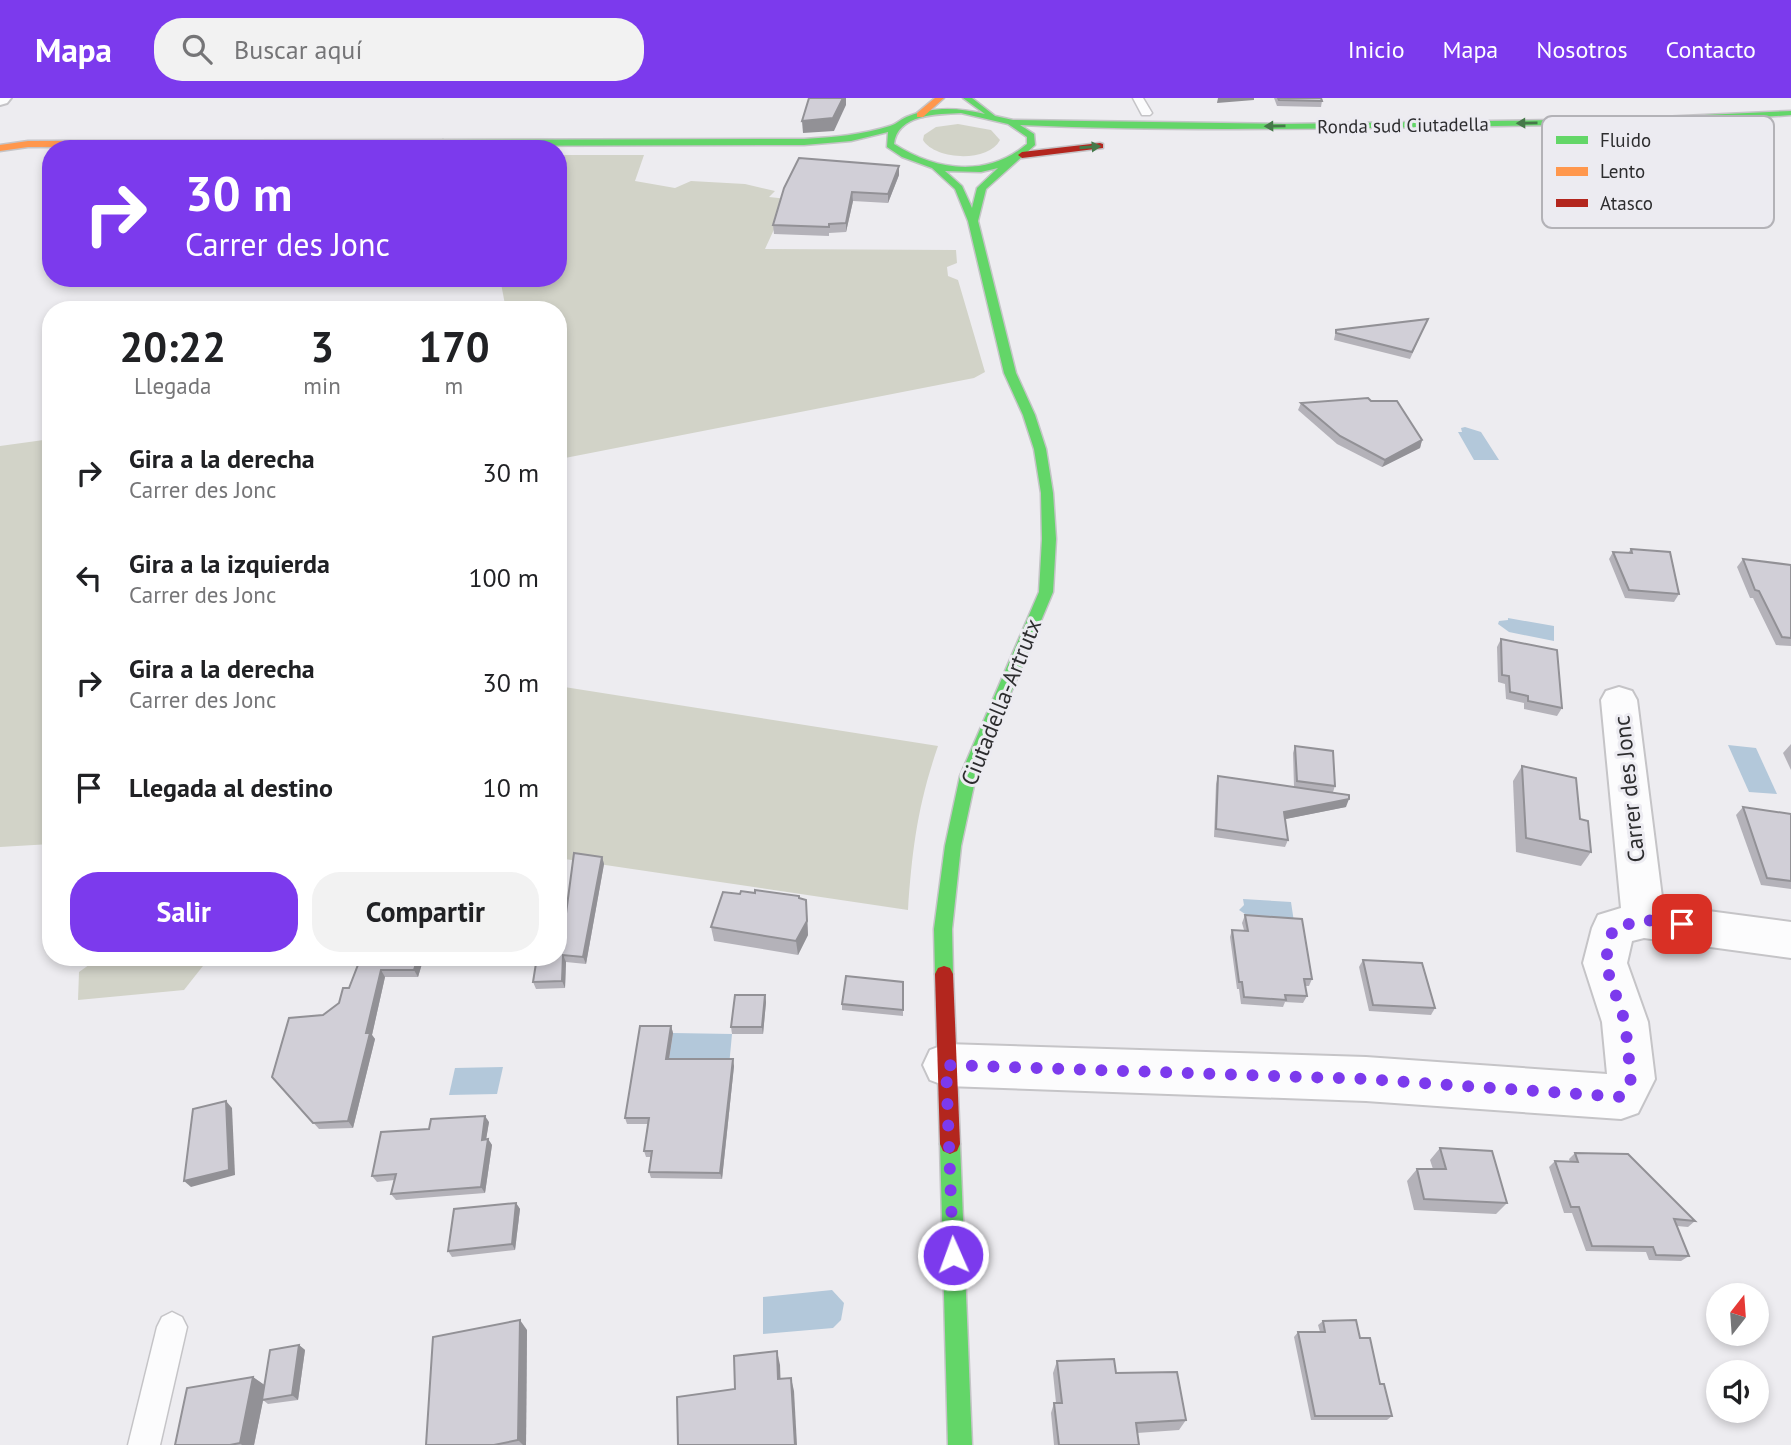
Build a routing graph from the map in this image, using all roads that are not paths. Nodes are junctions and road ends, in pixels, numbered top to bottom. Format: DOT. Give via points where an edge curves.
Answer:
graph roads {
  1 [pos="940,98"];
  2 [pos="967,98"];
  3 [pos="1138,98"];
  4 [pos="1146,113"];
  5 [pos="1791,113"];
  6 [pos="920,115"];
  7 [pos="992,115"];
  8 [pos="1752,116"];
  9 [pos="1015,122"];
  10 [pos="1542,123"];
  11 [pos="893,128"];
  12 [pos="0,138"];
  13 [pos="804,142"];
  14 [pos="567,143"];
  15 [pos="28,144"];
  16 [pos="42,144"];
  17 [pos="1118,146"];
  18 [pos="0,148"];
  19 [pos="1017,158"];
  20 [pos="910,160"];
  21 [pos="936,167"];
  22 [pos="973,221"];
  23 [pos="1619,700"];
  24 [pos="1644,920"];
  25 [pos="1791,940"];
  26 [pos="946,1065"];
  27 [pos="172,1327"];
  28 [pos="144,1445"];
  29 [pos="960,1445"];
  1 -- 6 [label="main road"];
  2 -- 7 [label="main road"];
  3 -- 4 [label="lane"];
  5 -- 8 [label="main road, Ronda sud Ciutadella, one-way"];
  6 -- 7 [label="main road" via="961,111"];
  6 -- 11 [label="main road"];
  7 -- 9 [label="main road, Ronda sud Ciutadella"];
  10 -- 9 [label="main road, Ronda sud Ciutadella, one-way" via="1137,128"];
  9 -- 19 [label="main road" via="1031,138"];
  11 -- 13 [label="main road"];
  11 -- 20 [label="main road" via="888,136 890,145"];
  12 -- 15 [label="main road"];
  13 -- 14 [label="main road"];
  13 -- 20 [label="main road"];
  15 -- 16 [label="main road"];
  15 -- 18 [label="main road"];
  19 -- 17 [label="main road, one-way"];
  19 -- 21 [label="main road" via="976,168"];
  19 -- 22 [label="main road, Ciutadella-Artrutx" via="982,188"];
  20 -- 21 [label="main road"];
  21 -- 22 [label="main road, Ciutadella-Artrutx" via="959,188"];
  22 -- 26 [label="main road, Ciutadella-Artrutx" via="1010,373 1040,449 1049,539 1046,592 968,776 953,846 943,929"];
  23 -- 24 [label="street, Carrer des Jonc"];
  24 -- 25 [label="street"];
  24 -- 26 [label="street" via="1613,928 1605,963 1625,1022 1631,1079 1621,1097 1366,1079"];
  26 -- 29 [label="main road, Ciutadella-Artrutx"];
  27 -- 28 [label="lane"];
}
